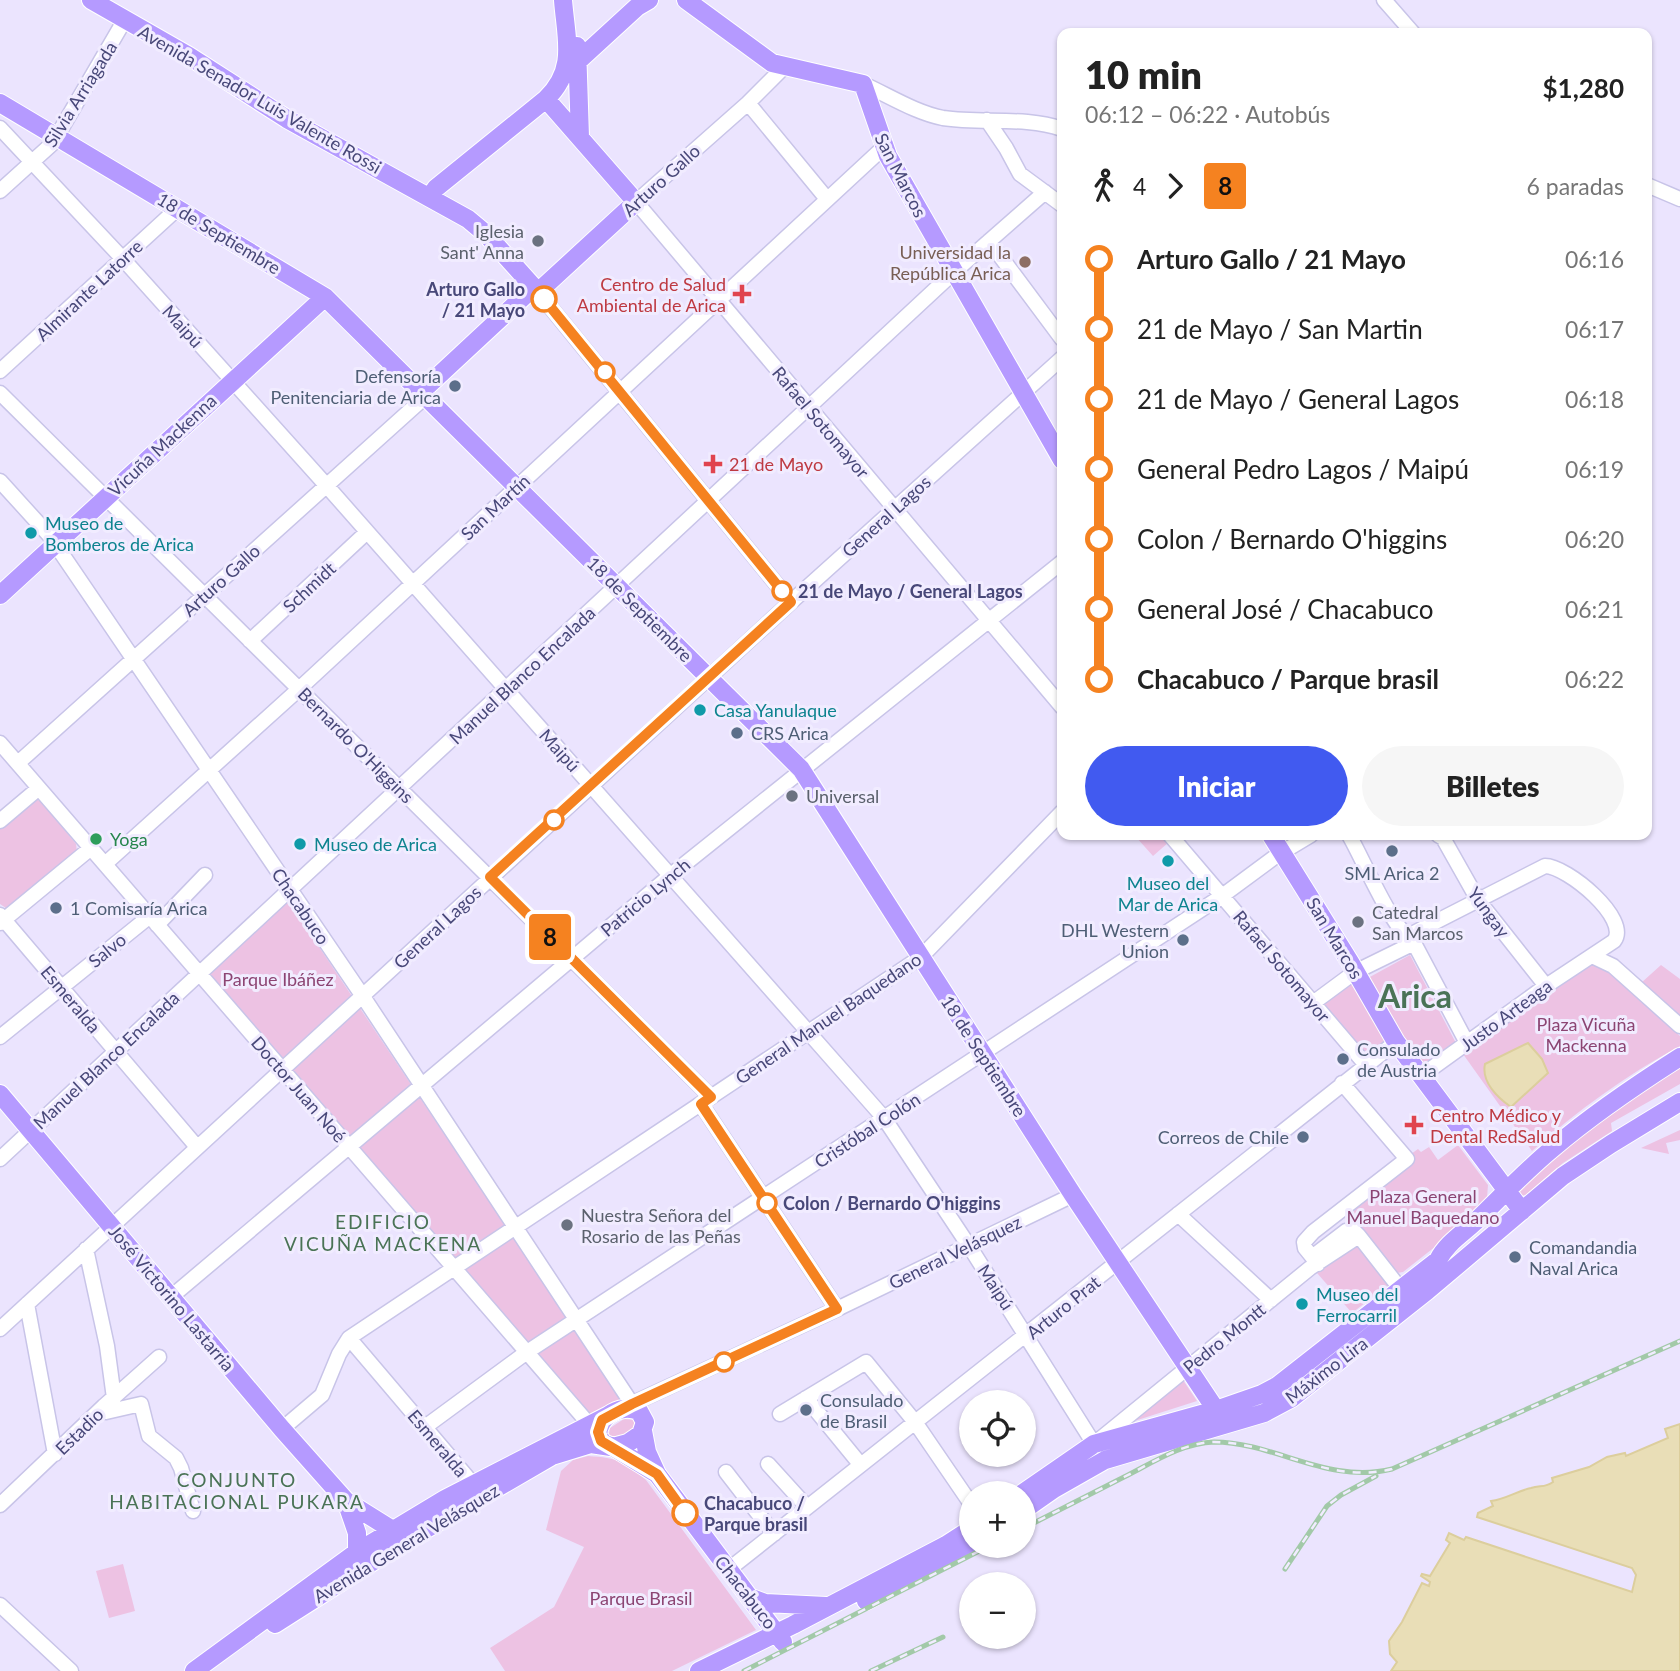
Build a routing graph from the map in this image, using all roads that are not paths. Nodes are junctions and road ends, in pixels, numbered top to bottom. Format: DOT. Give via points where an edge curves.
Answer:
graph roads {
  1 [pos="91,0"];
  2 [pos="563,0"];
  3 [pos="575,0"];
  4 [pos="649,0"];
  5 [pos="1384,0"];
  6 [pos="694,3"];
  7 [pos="124,21"];
  8 [pos="1409,28"];
  9 [pos="572,56"];
  10 [pos="784,67"];
  11 [pos="863,84"];
  12 [pos="546,99"];
  13 [pos="748,103"];
  14 [pos="4,107"];
  15 [pos="986,120"];
  16 [pos="1029,123"];
  17 [pos="0,128"];
  18 [pos="1057,128"];
  19 [pos="57,136"];
  20 [pos="580,137"];
  21 [pos="884,147"];
  22 [pos="1006,148"];
  23 [pos="31,163"];
  24 [pos="1652,187"];
  25 [pos="0,191"];
  26 [pos="1045,192"];
  27 [pos="430,197"];
  28 [pos="827,199"];
  29 [pos="1680,199"];
  30 [pos="1057,201"];
  31 [pos="636,202"];
  32 [pos="178,208"];
  33 [pos="989,241"];
  34 [pos="123,259"];
  35 [pos="954,272"];
  36 [pos="536,290"];
  37 [pos="320,294"];
  38 [pos="718,300"];
  39 [pos="1057,332"];
  40 [pos="1057,362"];
  41 [pos="0,371"];
  42 [pos="228,377"];
  43 [pos="621,391"];
  44 [pos="0,393"];
  45 [pos="1023,393"];
  46 [pos="423,394"];
  47 [pos="809,407"];
  48 [pos="1057,451"];
  49 [pos="0,481"];
  50 [pos="326,485"];
  51 [pos="517,487"];
  52 [pos="102,493"];
  53 [pos="710,500"];
  54 [pos="895,509"];
  55 [pos="367,532"];
  56 [pos="52,539"];
  57 [pos="1057,566"];
  58 [pos="0,580"];
  59 [pos="412,584"];
  60 [pos="617,586"];
  61 [pos="0,595"];
  62 [pos="204,595"];
  63 [pos="791,602"];
  64 [pos="989,621"];
  65 [pos="250,641"];
  66 [pos="133,659"];
  67 [pos="709,678"];
  68 [pos="299,689"];
  69 [pos="506,690"];
  70 [pos="1057,701"];
  71 [pos="0,743"];
  72 [pos="18,764"];
  73 [pos="801,769"];
  74 [pos="209,770"];
  75 [pos="592,786"];
  76 [pos="39,788"];
  77 [pos="400,788"];
  78 [pos="1057,818"];
  79 [pos="0,821"];
  80 [pos="1174,840"];
  81 [pos="1274,840"];
  82 [pos="1302,840"];
  83 [pos="1352,840"];
  84 [pos="1444,840"];
  85 [pos="91,848"];
  86 [pos="1282,852"];
  87 [pos="105,864"];
  88 [pos="205,874"];
  89 [pos="671,874"];
  90 [pos="490,877"];
  91 [pos="290,890"];
  92 [pos="1222,896"];
  93 [pos="1478,900"];
  94 [pos="1,919"];
  95 [pos="153,920"];
  96 [pos="1410,940"];
  97 [pos="1592,956"];
  98 [pos="920,957"];
  99 [pos="572,958"];
  100 [pos="1356,972"];
  101 [pos="200,974"];
  102 [pos="1546,986"];
  103 [pos="61,987"];
  104 [pos="362,995"];
  105 [pos="1313,1003"];
  106 [pos="1680,1026"];
  107 [pos="808,1033"];
  108 [pos="0,1037"];
  109 [pos="1396,1042"];
  110 [pos="1467,1043"];
  111 [pos="116,1052"];
  112 [pos="982,1054"];
  113 [pos="1680,1057"];
  114 [pos="1366,1065"];
  115 [pos="282,1069"];
  116 [pos="1421,1076"];
  117 [pos="1342,1083"];
  118 [pos="422,1085"];
  119 [pos="0,1094"];
  120 [pos="706,1100"];
  121 [pos="1680,1102"];
  122 [pos="884,1118"];
  123 [pos="31,1130"];
  124 [pos="197,1147"];
  125 [pos="349,1147"];
  126 [pos="0,1159"];
  127 [pos="1506,1190"];
  128 [pos="1073,1195"];
  129 [pos="763,1198"];
  130 [pos="1522,1211"];
  131 [pos="1178,1214"];
  132 [pos="112,1226"];
  133 [pos="516,1228"];
  134 [pos="969,1245"];
  135 [pos="86,1249"];
  136 [pos="1443,1251"];
  137 [pos="1315,1260"];
  138 [pos="1117,1263"];
  139 [pos="455,1269"];
  140 [pos="1395,1282"];
  141 [pos="171,1297"];
  142 [pos="1271,1300"];
  143 [pos="27,1304"];
  144 [pos="837,1309"];
  145 [pos="577,1320"];
  146 [pos="1,1325"];
  147 [pos="1357,1325"];
  148 [pos="1027,1335"];
  149 [pos="349,1338"];
  150 [pos="527,1352"];
  151 [pos="159,1357"];
  152 [pos="1188,1367"];
  153 [pos="806,1398"];
  154 [pos="109,1402"];
  155 [pos="624,1410"];
  156 [pos="1216,1410"];
  157 [pos="780,1414"];
  158 [pos="915,1422"];
  159 [pos="425,1427"];
  160 [pos="282,1429"];
  161 [pos="643,1431"];
  162 [pos="603,1438"];
  163 [pos="1094,1444"];
  164 [pos="55,1454"];
  165 [pos="768,1464"];
  166 [pos="860,1464"];
  167 [pos="726,1472"];
  168 [pos="657,1474"];
  169 [pos="473,1484"];
  170 [pos="1036,1484"];
  171 [pos="959,1486"];
  172 [pos="346,1501"];
  173 [pos="1036,1502"];
  174 [pos="0,1505"];
  175 [pos="807,1507"];
  176 [pos="193,1511"];
  177 [pos="774,1534"];
  178 [pos="398,1537"];
  179 [pos="959,1537"];
  180 [pos="357,1552"];
  181 [pos="959,1553"];
  182 [pos="728,1570"];
  183 [pos="749,1597"];
  184 [pos="0,1605"];
  185 [pos="829,1606"];
  186 [pos="781,1638"];
  187 [pos="71,1671"];
  188 [pos="194,1671"];
  189 [pos="214,1671"];
  190 [pos="699,1671"];
  191 [pos="726,1671"];
  1 -- 7 [label="main road, Avenida Senador Luis Valente Rossi"];
  2 -- 9 [label="main road"];
  3 -- 9 [label="main road"];
  4 -- 9 [label="main road"];
  5 -- 8 [label="street"];
  6 -- 10 [label="main road" via="766,60"];
  7 -- 19 [label="street, Silvia Arriagada"];
  7 -- 27 [label="main road, Avenida Senador Luis Valente Rossi" via="287,119"];
  9 -- 12 [label="main road" via="563,79"];
  9 -- 20 [label="main road"];
  10 -- 11 [label="main road"];
  10 -- 13 [label="street, Arturo Gallo"];
  11 -- 15 [label="street" via="930,115"];
  11 -- 21 [label="main road, San Marcos"];
  12 -- 20 [label="main road, Rafael Sotomayor"];
  12 -- 27 [label="main road"];
  13 -- 28 [label="street"];
  13 -- 31 [label="street, Arturo Gallo"];
  14 -- 19 [label="main road, 18 de Septiembre"];
  15 -- 16 [label="street"];
  15 -- 22 [label="street"];
  16 -- 18 [label="street"];
  16 -- 22 [label="street" via="1018,128"];
  17 -- 23 [label="street, Maipú"];
  19 -- 23 [label="street, Silvia Arriagada"];
  19 -- 32 [label="main road, 18 de Septiembre"];
  20 -- 31 [label="main road, Rafael Sotomayor"];
  21 -- 28 [label="street, San Martín"];
  21 -- 35 [label="main road, San Marcos"];
  22 -- 26 [label="street" via="1020,174"];
  23 -- 25 [label="street, Silvia Arriagada"];
  23 -- 34 [label="street, Maipú"];
  24 -- 29 [label="street"];
  26 -- 30 [label="street"];
  26 -- 33 [label="street, Manuel Blanco Encalada"];
  27 -- 36 [label="main road" via="483,231"];
  28 -- 38 [label="street, San Martín"];
  31 -- 36 [label="main road, Arturo Gallo"];
  31 -- 38 [label="street, Rafael Sotomayor"];
  32 -- 34 [label="street, Almirante Latorre"];
  32 -- 37 [label="main road, 18 de Septiembre"];
  33 -- 35 [label="street, Manuel Blanco Encalada"];
  33 -- 39 [label="street"];
  34 -- 41 [label="street, Almirante Latorre"];
  34 -- 42 [label="street, Maipú"];
  35 -- 45 [label="main road, San Marcos"];
  35 -- 47 [label="street, Manuel Blanco Encalada"];
  36 -- 43 [label="street"];
  36 -- 46 [label="main road, Arturo Gallo"];
  37 -- 42 [label="main road, Vicuña Mackenna"];
  37 -- 46 [label="main road, 18 de Septiembre"];
  38 -- 43 [label="street, San Martín"];
  38 -- 47 [label="street, Rafael Sotomayor"];
  40 -- 45 [label="street, General Lagos"];
  42 -- 50 [label="street, Maipú"];
  42 -- 52 [label="main road, Vicuña Mackenna"];
  43 -- 51 [label="street, San Martín"];
  43 -- 53 [label="street"];
  44 -- 52 [label="street, Bernardo O'Higgins"];
  45 -- 48 [label="main road, San Marcos"];
  45 -- 54 [label="street, General Lagos"];
  46 -- 50 [label="street, Arturo Gallo"];
  46 -- 51 [label="main road, 18 de Septiembre"];
  47 -- 53 [label="street, Manuel Blanco Encalada"];
  47 -- 54 [label="street, Rafael Sotomayor"];
  49 -- 56 [label="street, Chacabuco"];
  50 -- 55 [label="street, Maipú"];
  50 -- 62 [label="street, Arturo Gallo"];
  51 -- 59 [label="street, San Martín"];
  51 -- 60 [label="main road, 18 de Septiembre"];
  52 -- 56 [label="main road, Vicuña Mackenna"];
  52 -- 62 [label="street, Bernardo O'Higgins"];
  53 -- 60 [label="street, Manuel Blanco Encalada"];
  53 -- 63 [label="street"];
  54 -- 63 [label="street, General Lagos"];
  54 -- 64 [label="street, Rafael Sotomayor"];
  55 -- 59 [label="street, Maipú"];
  55 -- 65 [label="street, Schmidt"];
  56 -- 58 [label="main road, Vicuña Mackenna"];
  56 -- 61 [label="main road, Vicuña Mackenna"];
  56 -- 66 [label="street, Chacabuco"];
  57 -- 64 [label="street, Patricio Lynch"];
  59 -- 68 [label="street, San Martín"];
  59 -- 69 [label="street, Maipú"];
  60 -- 67 [label="main road, 18 de Septiembre"];
  60 -- 69 [label="street, Manuel Blanco Encalada"];
  62 -- 65 [label="street, Bernardo O'Higgins"];
  62 -- 66 [label="street, Arturo Gallo"];
  63 -- 67 [label="street, General Lagos"];
  64 -- 70 [label="street, Rafael Sotomayor"];
  64 -- 73 [label="street, Patricio Lynch"];
  65 -- 68 [label="street, Bernardo O'Higgins"];
  66 -- 72 [label="street, Arturo Gallo"];
  66 -- 74 [label="street, Chacabuco"];
  67 -- 73 [label="main road, 18 de Septiembre"];
  67 -- 75 [label="street, General Lagos"];
  68 -- 74 [label="street, San Martín"];
  68 -- 77 [label="street, Bernardo O'Higgins"];
  69 -- 75 [label="street, Maipú"];
  69 -- 77 [label="street, Manuel Blanco Encalada"];
  71 -- 72 [label="street, Doctor Juan Noé"];
  72 -- 76 [label="street, Doctor Juan Noé"];
  73 -- 89 [label="street, Patricio Lynch"];
  73 -- 98 [label="main road, 18 de Septiembre"];
  74 -- 87 [label="street, San Martín"];
  74 -- 91 [label="street, Chacabuco"];
  75 -- 89 [label="street, Maipú"];
  75 -- 90 [label="street, General Lagos"];
  76 -- 79 [label="street"];
  76 -- 85 [label="street, Doctor Juan Noé"];
  77 -- 90 [label="street, Bernardo O'Higgins"];
  77 -- 91 [label="street, Manuel Blanco Encalada"];
  78 -- 98 [label="street, General Manuel Baquedano"];
  80 -- 92 [label="street, Rafael Sotomayor"];
  81 -- 86 [label="main road, San Marcos"];
  82 -- 86 [label="street, Cristóbal Colón"];
  83 -- 96 [label="street"];
  84 -- 93 [label="street, Yungay"];
  85 -- 87 [label="street, Doctor Juan Noé"];
  85 -- 94 [label="street"];
  86 -- 92 [label="street, Cristóbal Colón"];
  86 -- 100 [label="main road, San Marcos"];
  87 -- 95 [label="street, Doctor Juan Noé"];
  88 -- 95 [label="street, Salvo"];
  89 -- 99 [label="street, Patricio Lynch"];
  89 -- 107 [label="street, Maipú"];
  90 -- 99 [label="street, Bernardo O'Higgins"];
  90 -- 104 [label="street, General Lagos"];
  91 -- 101 [label="street, Manuel Blanco Encalada"];
  91 -- 104 [label="street, Chacabuco"];
  92 -- 105 [label="street, Rafael Sotomayor"];
  92 -- 112 [label="street, Cristóbal Colón"];
  93 -- 96 [label="street"];
  93 -- 97 [label="street, Justo Arteaga" via="1545,866 1560,869 1601,900 1618,930 1618,936"];
  93 -- 102 [label="street, Yungay"];
  94 -- 103 [label="street, Esmeralda"];
  95 -- 101 [label="street, Doctor Juan Noé"];
  95 -- 103 [label="street, Salvo"];
  96 -- 100 [label="street"];
  96 -- 110 [label="street"];
  97 -- 102 [label="street, Justo Arteaga"];
  97 -- 106 [label="street" via="1613,967"];
  98 -- 107 [label="street, General Manuel Baquedano"];
  98 -- 112 [label="main road, 18 de Septiembre"];
  99 -- 118 [label="street, Patricio Lynch"];
  99 -- 120 [label="street, Bernardo O'Higgins"];
  100 -- 105 [label="street"];
  100 -- 109 [label="main road, San Marcos"];
  101 -- 111 [label="street, Manuel Blanco Encalada"];
  101 -- 115 [label="street, Doctor Juan Noé"];
  102 -- 110 [label="street, Justo Arteaga"];
  103 -- 108 [label="street, Salvo"];
  103 -- 111 [label="street, Esmeralda"];
  104 -- 115 [label="street, General Lagos"];
  104 -- 118 [label="street, Chacabuco"];
  105 -- 114 [label="street, Rafael Sotomayor"];
  107 -- 120 [label="street, General Manuel Baquedano"];
  107 -- 122 [label="street, Maipú"];
  109 -- 114 [label="street, Arturo Prat"];
  109 -- 116 [label="main road, San Marcos"];
  110 -- 116 [label="street, Justo Arteaga"];
  111 -- 123 [label="street, Manuel Blanco Encalada"];
  111 -- 124 [label="street, Esmeralda"];
  112 -- 122 [label="street, Cristóbal Colón"];
  112 -- 128 [label="main road, 18 de Septiembre"];
  113 -- 127 [label="main road" via="1599,1111"];
  114 -- 117 [label="street, Arturo Prat"];
  115 -- 124 [label="street, General Lagos"];
  115 -- 125 [label="street, Doctor Juan Noé"];
  116 -- 127 [label="main road, San Marcos"];
  117 -- 131 [label="street, Arturo Prat"];
  117 -- 137 [label="street" via="1407,1159 1313,1231 1304,1242"];
  118 -- 125 [label="street, Patricio Lynch"];
  118 -- 133 [label="street, Chacabuco"];
  119 -- 123 [label="main road, José Victorino Lastarria"];
  120 -- 129 [label="street, Bernardo O'Higgins"];
  120 -- 133 [label="street, General Manuel Baquedano"];
  121 -- 130 [label="main road" via="1563,1176"];
  122 -- 129 [label="street, Cristóbal Colón"];
  122 -- 134 [label="street, Maipú"];
  123 -- 126 [label="street, Manuel Blanco Encalada"];
  123 -- 132 [label="main road, José Victorino Lastarria"];
  124 -- 132 [label="street, General Lagos"];
  125 -- 139 [label="street, Doctor Juan Noé"];
  125 -- 141 [label="street, Patricio Lynch"];
  127 -- 130 [label="main road, San Marcos"];
  127 -- 136 [label="main road, Máximo Lira"];
  128 -- 134 [label="street, General Velásquez"];
  128 -- 138 [label="main road, 18 de Septiembre"];
  129 -- 144 [label="street, Bernardo O'Higgins"];
  129 -- 145 [label="street, Cristóbal Colón"];
  130 -- 173 [label="main road, Máximo Lira" via="1292,1398 1264,1413 1105,1460"];
  131 -- 138 [label="street, Arturo Prat"];
  131 -- 142 [label="street"];
  132 -- 135 [label="street, General Lagos"];
  132 -- 141 [label="main road, José Victorino Lastarria"];
  133 -- 139 [label="street, General Manuel Baquedano"];
  133 -- 145 [label="street, Chacabuco"];
  134 -- 144 [label="street, General Velásquez"];
  134 -- 148 [label="street, Maipú"];
  135 -- 143 [label="street, General Lagos"];
  135 -- 154 [label="street" via="107,1346"];
  136 -- 140 [label="main road, Máximo Lira" via="1433,1253"];
  136 -- 147 [label="main road, Máximo Lira" via="1438,1260"];
  137 -- 140 [label="street, Pedro Montt" via="1359,1236"];
  137 -- 142 [label="street, Pedro Montt"];
  138 -- 148 [label="street, Arturo Prat"];
  138 -- 152 [label="main road, 18 de Septiembre"];
  139 -- 149 [label="street, General Manuel Baquedano"];
  139 -- 150 [label="street, Doctor Juan Noé"];
  140 -- 147 [label="main road, Máximo Lira" via="1357,1314"];
  141 -- 160 [label="main road, José Victorino Lastarria"];
  142 -- 152 [label="street, Pedro Montt"];
  143 -- 146 [label="street, General Lagos"];
  143 -- 164 [label="street"];
  144 -- 155 [label="street, Avenida General Velásquez"];
  145 -- 150 [label="street, Cristóbal Colón"];
  145 -- 155 [label="street, Chacabuco"];
  147 -- 156 [label="main road, Máximo Lira" via="1277,1386"];
  148 -- 158 [label="street, Arturo Prat"];
  148 -- 163 [label="street, Maipú"];
  149 -- 159 [label="street, Esmeralda"];
  149 -- 160 [label="street, General Manuel Baquedano" via="322,1395"];
  150 -- 159 [label="street, Cristóbal Colón"];
  150 -- 162 [label="street, Doctor Juan Noé"];
  151 -- 154 [label="street, Estadio"];
  152 -- 156 [label="main road, 18 de Septiembre"];
  152 -- 163 [label="street, Pedro Montt"];
  153 -- 157 [label="street"];
  153 -- 158 [label="street" via="866,1362"];
  153 -- 166 [label="street"];
  154 -- 164 [label="street, Estadio"];
  154 -- 176 [label="street" via="106,1412 141,1404 149,1436 176,1458 181,1468"];
  155 -- 161 [label="main road, Chacabuco" via="644,1418"];
  155 -- 162 [label="main road, Avenida General Velásquez"];
  156 -- 163 [label="main road, Máximo Lira"];
  158 -- 166 [label="street, Arturo Prat"];
  158 -- 171 [label="street"];
  159 -- 169 [label="street, Esmeralda"];
  160 -- 172 [label="main road, José Victorino Lastarria"];
  161 -- 162 [label="main road" via="628,1443"];
  161 -- 168 [label="main road, Chacabuco"];
  162 -- 168 [label="main road, Chacabuco"];
  162 -- 169 [label="main road, Avenida General Velásquez"];
  162 -- 178 [label="main road, Avenida General Velásquez" via="552,1456"];
  163 -- 170 [label="main road, Máximo Lira"];
  164 -- 174 [label="street, Estadio"];
  165 -- 175 [label="street"];
  166 -- 175 [label="street, Arturo Prat"];
  167 -- 177 [label="street"];
  168 -- 182 [label="main road, Chacabuco"];
  169 -- 178 [label="main road, Avenida General Velásquez" via="444,1499"];
  172 -- 178 [label="main road, José Victorino Lastarria"];
  172 -- 180 [label="main road, José Victorino Lastarria" via="357,1533"];
  175 -- 177 [label="street, Arturo Prat"];
  177 -- 182 [label="street, Arturo Prat"];
  178 -- 180 [label="main road, Avenida General Velásquez"];
  178 -- 189 [label="main road, Avenida General Velásquez"];
  179 -- 185 [label="main road"];
  180 -- 188 [label="main road, Avenida General Velásquez"];
  181 -- 186 [label="main road"];
  182 -- 183 [label="main road, Chacabuco"];
  183 -- 185 [label="main road" via="765,1603"];
  183 -- 186 [label="main road, Chacabuco"];
  184 -- 187 [label="street"];
  185 -- 186 [label="main road"];
  186 -- 190 [label="main road"];
  186 -- 191 [label="main road"];
}
